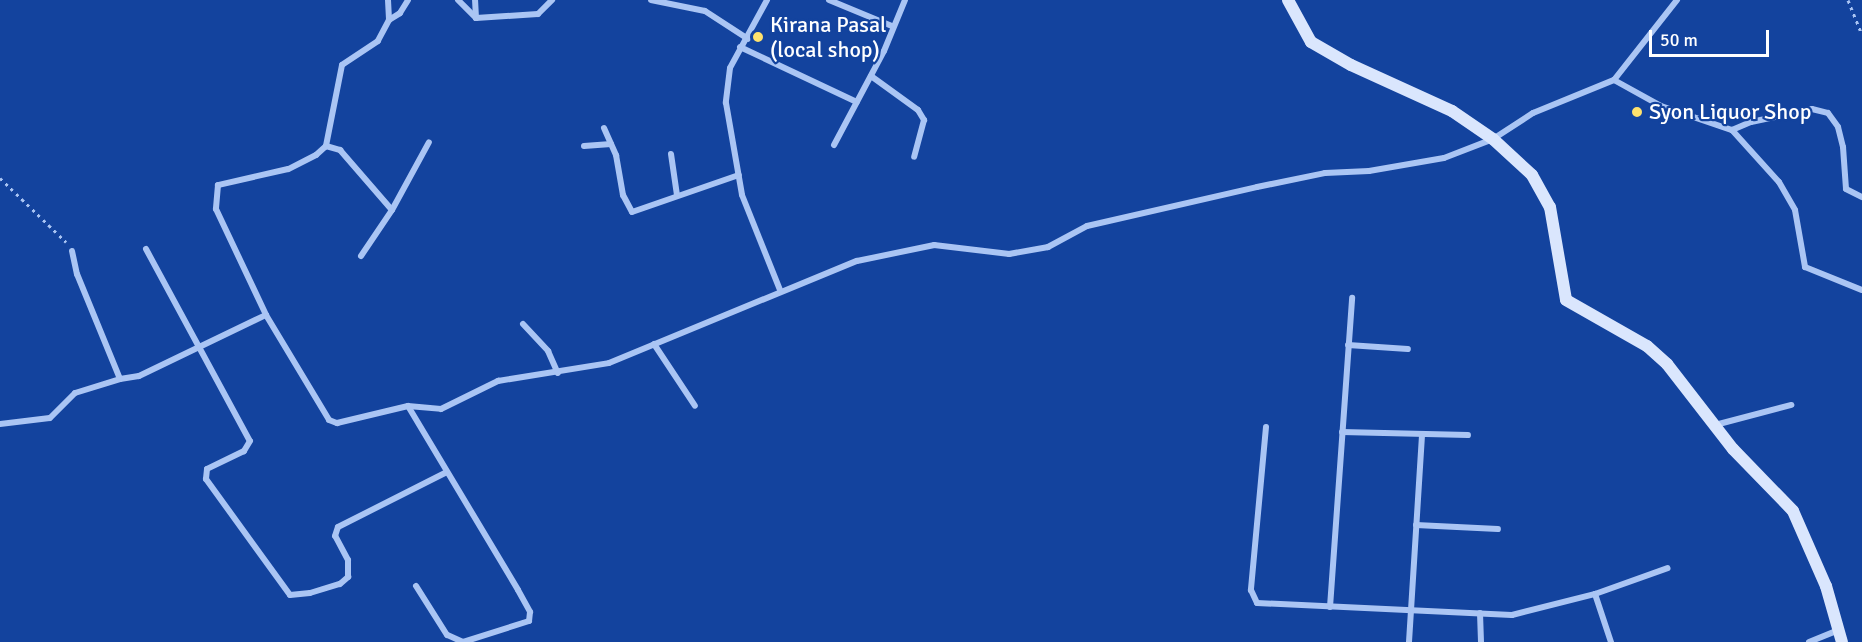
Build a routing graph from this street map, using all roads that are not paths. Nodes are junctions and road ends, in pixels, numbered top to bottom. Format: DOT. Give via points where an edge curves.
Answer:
graph roads {
  1 [pos="388,0"];
  2 [pos="408,0"];
  3 [pos="458,0"];
  4 [pos="475,0"];
  5 [pos="552,0"];
  6 [pos="651,0"];
  7 [pos="767,0"];
  8 [pos="829,0"];
  9 [pos="905,0"];
  10 [pos="1288,0"];
  11 [pos="1677,0"];
  12 [pos="476,18"];
  13 [pos="389,20"];
  14 [pos="892,26"];
  15 [pos="748,39"];
  16 [pos="740,47"];
  17 [pos="871,76"];
  18 [pos="1614,80"];
  19 [pos="857,102"];
  20 [pos="604,128"];
  21 [pos="1732,130"];
  22 [pos="1493,139"];
  23 [pos="429,142"];
  24 [pos="611,144"];
  25 [pos="834,145"];
  26 [pos="326,146"];
  27 [pos="584,146"];
  28 [pos="671,154"];
  29 [pos="914,157"];
  30 [pos="739,175"];
  31 [pos="677,195"];
  32 [pos="1862,197"];
  33 [pos="392,210"];
  34 [pos="146,249"];
  35 [pos="72,250"];
  36 [pos="361,256"];
  37 [pos="1862,290"];
  38 [pos="780,291"];
  39 [pos="1352,298"];
  40 [pos="266,315"];
  41 [pos="523,324"];
  42 [pos="654,344"];
  43 [pos="1348,345"];
  44 [pos="199,346"];
  45 [pos="1408,349"];
  46 [pos="558,374"];
  47 [pos="120,379"];
  48 [pos="1791,405"];
  49 [pos="408,406"];
  50 [pos="695,406"];
  51 [pos="0,424"];
  52 [pos="1714,425"];
  53 [pos="1266,427"];
  54 [pos="1342,432"];
  55 [pos="1422,434"];
  56 [pos="1468,435"];
  57 [pos="447,472"];
  58 [pos="1416,525"];
  59 [pos="1498,529"];
  60 [pos="1668,568"];
  61 [pos="416,586"];
  62 [pos="1595,594"];
  63 [pos="1330,607"];
  64 [pos="1411,611"];
  65 [pos="1480,614"];
  66 [pos="1840,636"];
  67 [pos="1409,642"];
  68 [pos="1482,642"];
  69 [pos="1611,642"];
  70 [pos="1809,642"];
  1 -- 13 [label="street"];
  2 -- 13 [label="street"];
  3 -- 12 [label="street"];
  4 -- 12 [label="street"];
  5 -- 12 [label="street" via="538,14"];
  6 -- 15 [label="street" via="705,11"];
  7 -- 15 [label="street"];
  8 -- 14 [label="street"];
  9 -- 14 [label="street"];
  10 -- 22 [label="main road" via="1311,42 1351,65 1452,111"];
  11 -- 18 [label="street"];
  13 -- 26 [label="street" via="378,41 342,65"];
  14 -- 17 [label="street"];
  15 -- 16 [label="street"];
  16 -- 19 [label="street"];
  16 -- 30 [label="street" via="730,68 726,93"];
  17 -- 19 [label="street"];
  17 -- 29 [label="street" via="918,110 924,120"];
  18 -- 21 [label="street" via="1661,106"];
  18 -- 22 [label="street" via="1533,113"];
  19 -- 25 [label="street"];
  20 -- 24 [label="street"];
  21 -- 32 [label="street" via="1812,109 1828,113 1838,128 1843,147 1846,189"];
  21 -- 37 [label="street" via="1779,182 1795,210 1805,267"];
  22 -- 38 [label="street" via="1444,158 1369,171 1325,173 1099,224 1048,247 1009,254 934,245 857,261"];
  22 -- 52 [label="main road" via="1532,175 1550,207 1566,300 1647,346 1667,364"];
  23 -- 33 [label="street"];
  24 -- 27 [label="street"];
  24 -- 31 [label="street" via="623,195 632,212"];
  26 -- 33 [label="street" via="340,150"];
  26 -- 40 [label="street" via="288,169 218,185 216,209"];
  28 -- 31 [label="street"];
  30 -- 31 [label="street"];
  30 -- 38 [label="street" via="742,195"];
  33 -- 36 [label="street"];
  34 -- 44 [label="street"];
  35 -- 47 [label="street"];
  38 -- 42 [label="street"];
  39 -- 43 [label="street"];
  40 -- 44 [label="street"];
  40 -- 49 [label="street" via="329,420 338,423"];
  41 -- 46 [label="street" via="548,351"];
  42 -- 46 [label="street" via="609,363"];
  42 -- 50 [label="street"];
  43 -- 45 [label="street"];
  43 -- 54 [label="street"];
  44 -- 47 [label="street" via="140,376"];
  44 -- 57 [label="street" via="250,441 244,452 207,469 206,479 290,595 340,584 348,577 348,560 335,536 338,527"];
  46 -- 49 [label="street" via="498,381 441,409"];
  47 -- 51 [label="street" via="75,393 50,418"];
  48 -- 52 [label="street"];
  49 -- 57 [label="street"];
  52 -- 66 [label="main road" via="1793,511 1826,586"];
  53 -- 63 [label="street" via="1254,600 1265,605"];
  54 -- 55 [label="street"];
  54 -- 63 [label="street"];
  55 -- 56 [label="street"];
  55 -- 58 [label="street"];
  57 -- 61 [label="street" via="518,590 530,612 529,621 463,642 447,634"];
  58 -- 59 [label="street"];
  58 -- 64 [label="street"];
  60 -- 62 [label="street"];
  62 -- 65 [label="street" via="1512,615"];
  62 -- 69 [label="street"];
  63 -- 64 [label="street"];
  64 -- 65 [label="street"];
  64 -- 67 [label="street"];
  65 -- 68 [label="street"];
  66 -- 70 [label="street"];
}
